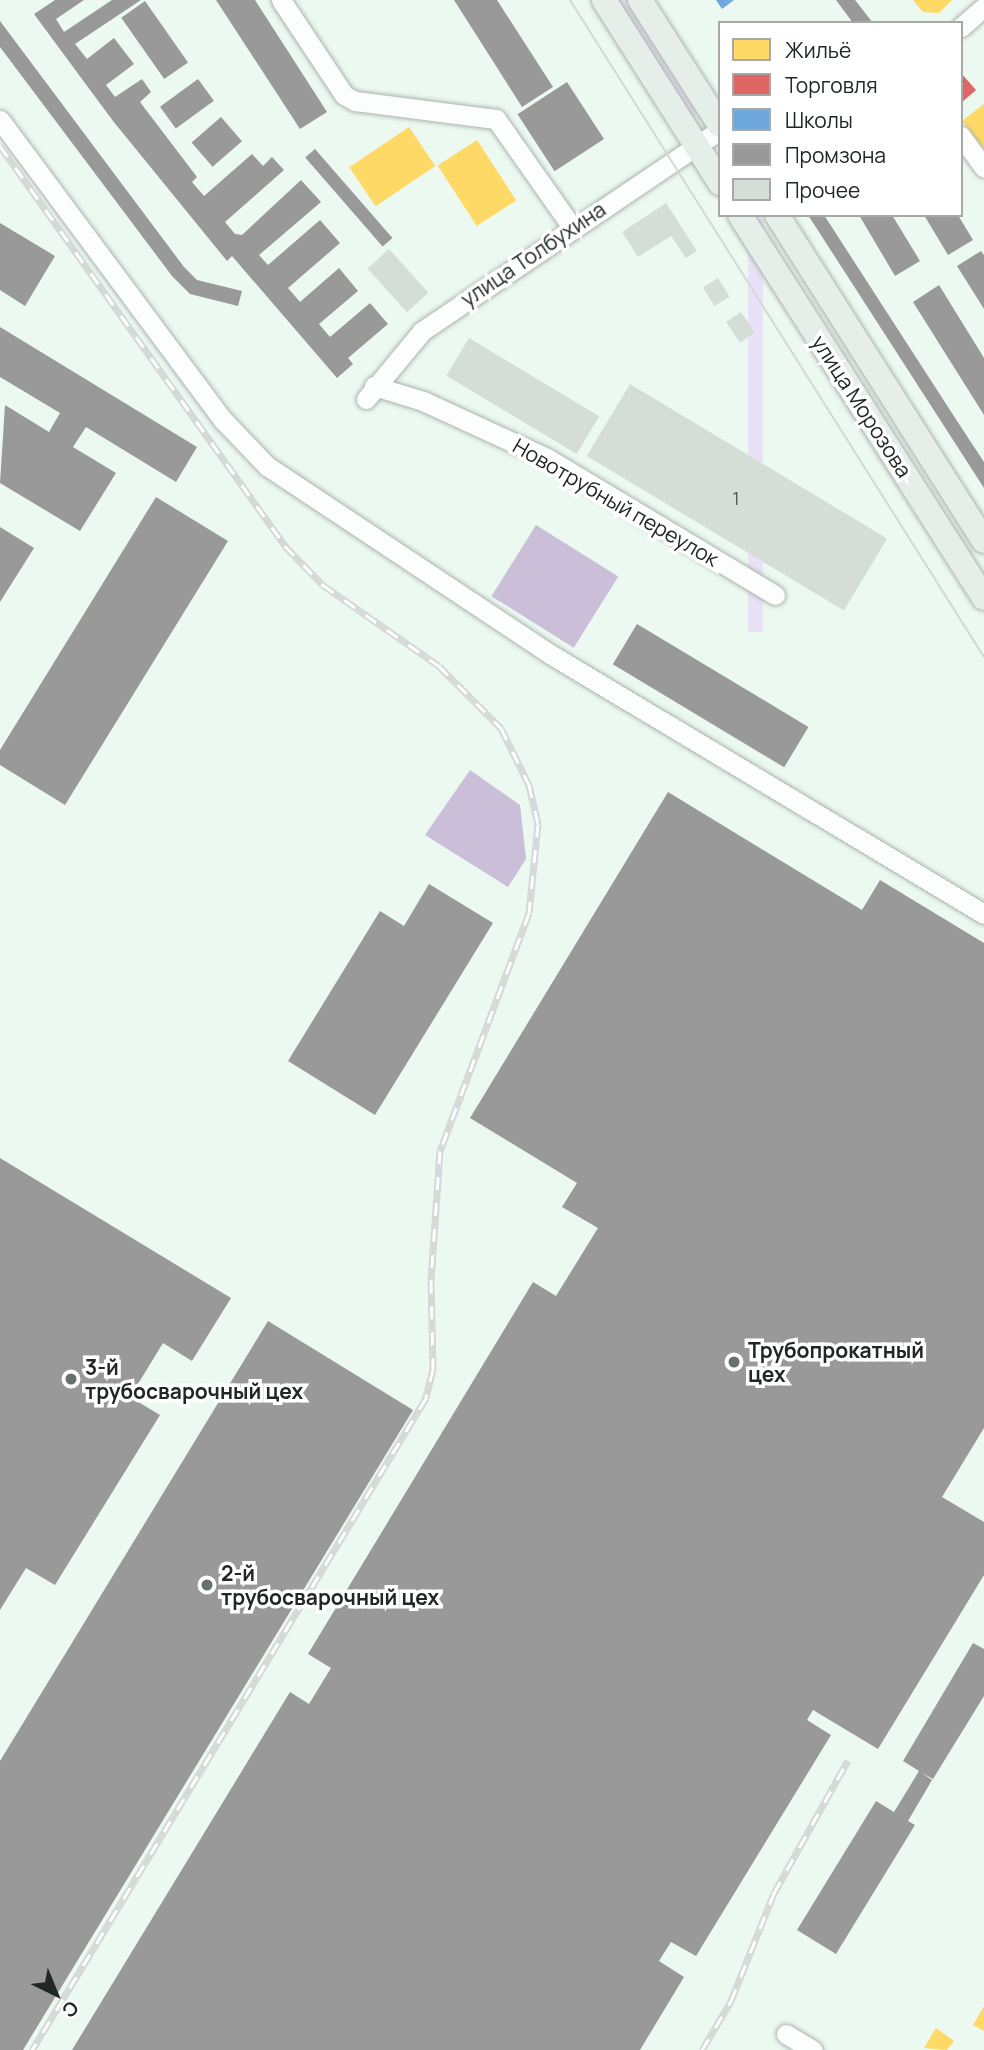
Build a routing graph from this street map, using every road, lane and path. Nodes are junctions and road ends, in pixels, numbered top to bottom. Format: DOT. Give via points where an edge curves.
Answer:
graph roads {
  1 [pos="281,0"];
  2 [pos="604,0"];
  3 [pos="640,0"];
  4 [pos="982,12"];
  5 [pos="963,26"];
  6 [pos="1,125"];
  7 [pos="718,125"];
  8 [pos="718,129"];
  9 [pos="963,139"];
  10 [pos="697,145"];
  11 [pos="984,167"];
  12 [pos="718,180"];
  13 [pos="741,217"];
  14 [pos="778,217"];
  15 [pos="572,227"];
  16 [pos="370,393"];
  17 [pos="984,541"];
  18 [pos="981,586"];
  19 [pos="775,595"];
  20 [pos="984,914"];
  21 [pos="786,2034"];
  22 [pos="813,2050"];
  1 -- 15 [label="street" via="344,94 496,119"];
  2 -- 10 [label="main road"];
  3 -- 7 [label="main road"];
  4 -- 5 [label="street"];
  6 -- 20 [label="street" via="223,420 267,466 550,654"];
  8 -- 10 [label="street, улица Толбухина"];
  9 -- 11 [label="street"];
  10 -- 12 [label="main road"];
  10 -- 15 [label="street, улица Толбухина"];
  13 -- 18 [label="main road, улица Морозова"];
  14 -- 17 [label="main road, улица Морозова"];
  15 -- 16 [label="street, улица Толбухина" via="422,331"];
  16 -- 19 [label="street, Новотрубный переулок" via="423,401 547,458"];
  21 -- 22 [label="street"];
}
